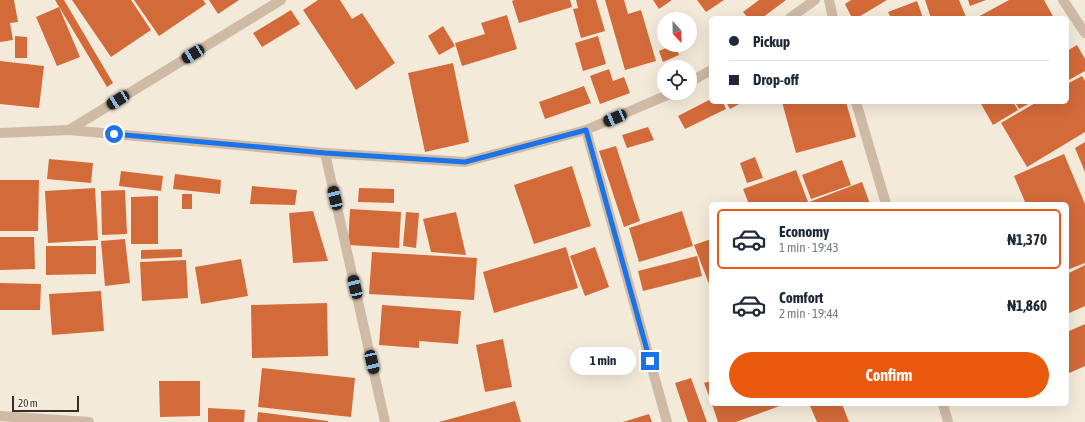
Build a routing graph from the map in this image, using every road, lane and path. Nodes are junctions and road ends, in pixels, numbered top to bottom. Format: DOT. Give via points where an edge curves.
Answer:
graph roads {
  1 [pos="281,0"];
  2 [pos="815,0"];
  3 [pos="829,0"];
  4 [pos="1064,0"];
  5 [pos="793,16"];
  6 [pos="833,16"];
  7 [pos="1085,33"];
  8 [pos="709,71"];
  9 [pos="697,78"];
  10 [pos="657,99"];
  11 [pos="857,104"];
  12 [pos="69,130"];
  13 [pos="586,130"];
  14 [pos="0,133"];
  15 [pos="325,153"];
  16 [pos="885,202"];
  17 [pos="944,406"];
  18 [pos="0,416"];
  19 [pos="89,422"];
  20 [pos="385,422"];
  21 [pos="667,422"];
  22 [pos="948,422"];
  1 -- 12 [label="street"];
  2 -- 5 [label="street"];
  3 -- 6 [label="street"];
  4 -- 7 [label="street"];
  8 -- 9 [label="street"];
  10 -- 13 [label="street"];
  11 -- 16 [label="street"];
  12 -- 14 [label="street"];
  12 -- 15 [label="street"];
  13 -- 15 [label="street" via="465,162"];
  13 -- 21 [label="street"];
  15 -- 20 [label="street"];
  17 -- 22 [label="street"];
  18 -- 19 [label="street"];
}
